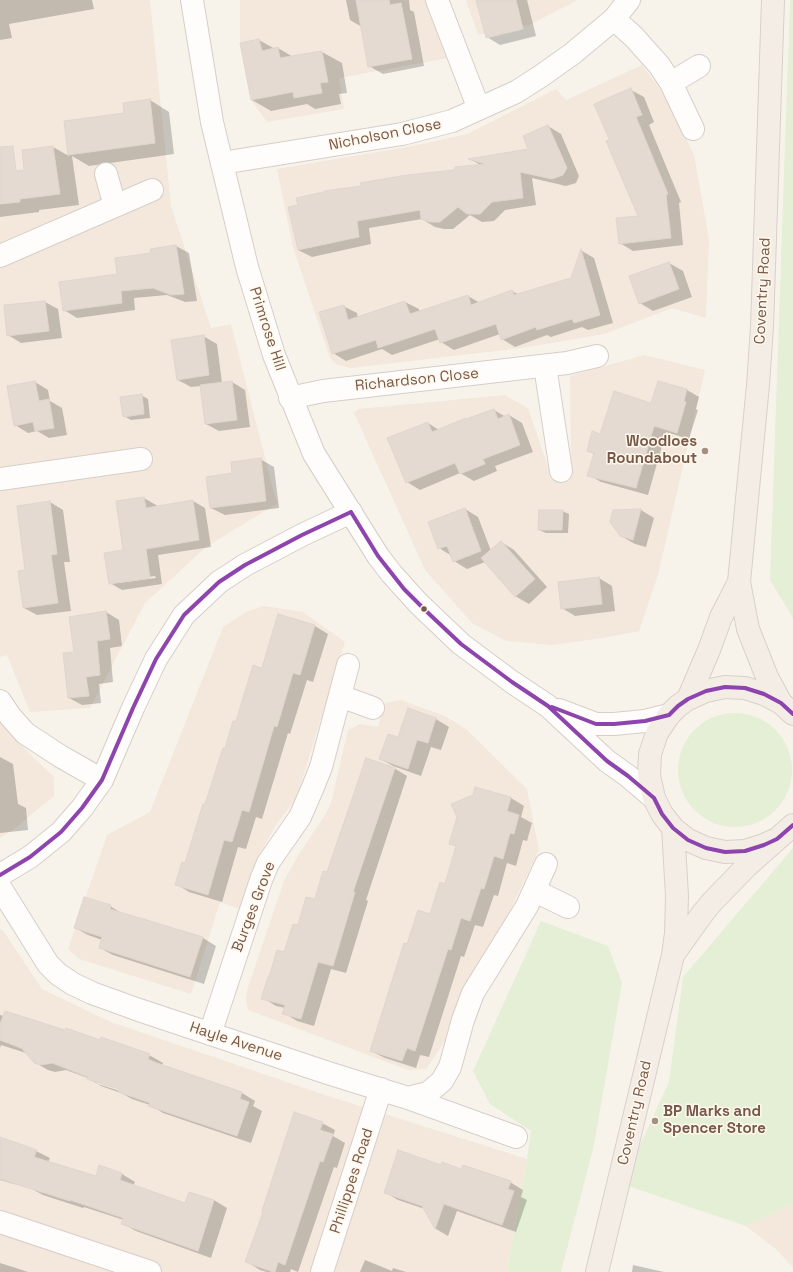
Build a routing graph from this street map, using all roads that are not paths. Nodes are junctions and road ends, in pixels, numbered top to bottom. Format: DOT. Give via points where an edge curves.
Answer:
graph roads {
  1 [pos="192,0"];
  2 [pos="437,0"];
  3 [pos="629,0"];
  4 [pos="773,0"];
  5 [pos="614,19"];
  6 [pos="699,66"];
  7 [pos="671,83"];
  8 [pos="479,109"];
  9 [pos="693,129"];
  10 [pos="222,163"];
  11 [pos="106,174"];
  12 [pos="152,190"];
  13 [pos="115,206"];
  14 [pos="0,256"];
  15 [pos="597,356"];
  16 [pos="545,366"];
  17 [pos="290,398"];
  18 [pos="141,459"];
  19 [pos="560,471"];
  20 [pos="0,478"];
  21 [pos="351,512"];
  22 [pos="739,582"];
  23 [pos="348,665"];
  24 [pos="340,696"];
  25 [pos="688,699"];
  26 [pos="0,701"];
  27 [pos="548,706"];
  28 [pos="373,708"];
  29 [pos="787,708"];
  30 [pos="669,715"];
  31 [pos="102,780"];
  32 [pos="654,798"];
  33 [pos="673,828"];
  34 [pos="785,832"];
  35 [pos="546,864"];
  36 [pos="0,876"];
  37 [pos="0,887"];
  38 [pos="534,891"];
  39 [pos="568,907"];
  40 [pos="673,955"];
  41 [pos="210,1034"];
  42 [pos="381,1089"];
  43 [pos="408,1098"];
  44 [pos="516,1137"];
  45 [pos="0,1222"];
  46 [pos="139,1270"];
  47 [pos="322,1272"];
  48 [pos="597,1272"];
  1 -- 10 [label="street, Primrose Hill" via="212,122"];
  2 -- 8 [label="street"];
  3 -- 5 [label="street, Nicholson Close"];
  4 -- 22 [label="main road, Coventry Road" via="762,326"];
  5 -- 7 [label="street" via="659,65"];
  5 -- 8 [label="street, Nicholson Close" via="541,76 516,92"];
  6 -- 7 [label="street"];
  7 -- 9 [label="street"];
  8 -- 10 [label="street, Nicholson Close" via="452,121 402,134"];
  10 -- 17 [label="street, Primrose Hill" via="247,267"];
  11 -- 13 [label="street"];
  12 -- 13 [label="street"];
  13 -- 14 [label="street"];
  15 -- 16 [label="street, Richardson Close"];
  16 -- 17 [label="street, Richardson Close" via="323,391"];
  16 -- 19 [label="street"];
  17 -- 21 [label="street, Primrose Hill" via="314,454"];
  18 -- 20 [label="street"];
  21 -- 27 [label="street, Primrose Hill" via="378,556 404,589 425,610 485,663"];
  21 -- 31 [label="street" via="245,565 219,582 184,615 156,659"];
  22 -- 25 [label="main road, Coventry Road" via="721,617"];
  22 -- 29 [label="main road, Coventry Road" via="748,629 764,670"];
  23 -- 24 [label="street, Burges Grove"];
  24 -- 28 [label="street"];
  24 -- 41 [label="street, Burges Grove" via="313,787 300,817 268,863 261,880"];
  25 -- 29 [label="main road, Coventry Road" via="706,691 725,687 745,688 764,694"];
  25 -- 30 [label="main road, Coventry Road"];
  26 -- 31 [label="street" via="25,733"];
  27 -- 30 [label="street, Primrose Hill" via="596,724 645,721"];
  27 -- 32 [label="street, Primrose Hill" via="607,760"];
  30 -- 32 [label="main road, Coventry Road" via="657,733 650,754 649,776"];
  31 -- 36 [label="street" via="61,832 30,857"];
  32 -- 33 [label="main road, Coventry Road"];
  33 -- 34 [label="main road, Coventry Road" via="688,840 706,848 725,852 745,851 764,845"];
  33 -- 40 [label="main road, Coventry Road" via="677,880"];
  34 -- 40 [label="main road, Coventry Road" via="712,902"];
  35 -- 38 [label="street"];
  37 -- 41 [label="street, Hayle Avenue" via="48,964 58,974 92,993"];
  38 -- 39 [label="street"];
  38 -- 43 [label="street" via="473,993 450,1067 442,1081 428,1093"];
  40 -- 48 [label="main road, Coventry Road"];
  41 -- 42 [label="street, Hayle Avenue"];
  42 -- 43 [label="street, Hayle Avenue"];
  42 -- 47 [label="street, Phillippes Road"];
  43 -- 44 [label="street, Hayle Avenue"];
  45 -- 46 [label="street"];
}
